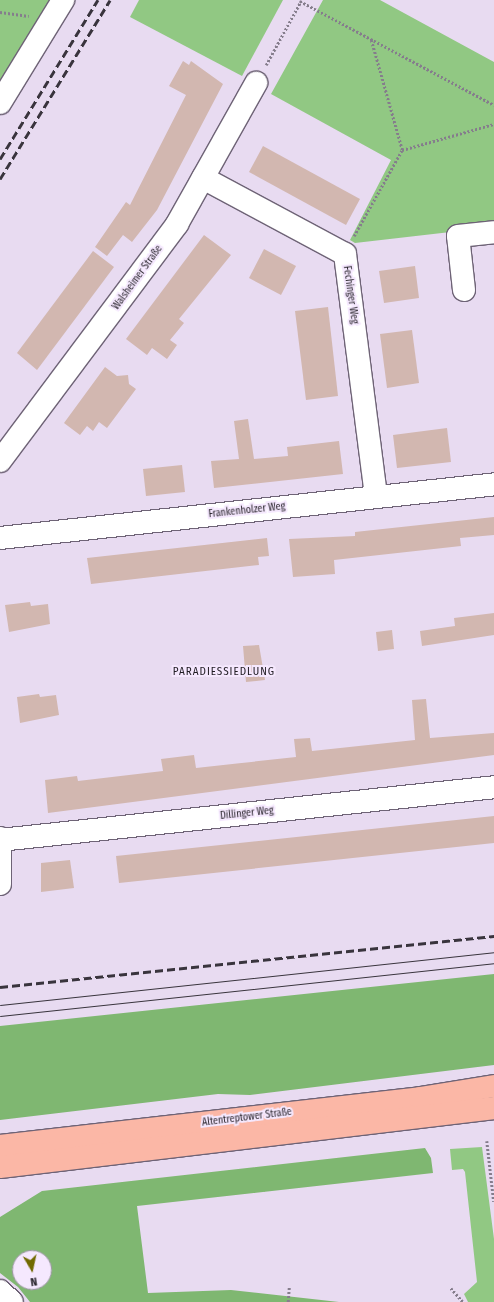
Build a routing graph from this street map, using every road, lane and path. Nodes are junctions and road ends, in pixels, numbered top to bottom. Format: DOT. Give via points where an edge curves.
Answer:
graph roads {
  1 [pos="63,0"];
  2 [pos="301,1"];
  3 [pos="0,12"];
  4 [pos="52,19"];
  5 [pos="371,40"];
  6 [pos="256,83"];
  7 [pos="0,103"];
  8 [pos="494,105"];
  9 [pos="494,124"];
  10 [pos="402,150"];
  11 [pos="203,178"];
  12 [pos="494,232"];
  13 [pos="345,254"];
  14 [pos="464,290"];
  15 [pos="0,461"];
  16 [pos="494,484"];
  17 [pos="376,496"];
  18 [pos="0,538"];
  19 [pos="494,787"];
  20 [pos="0,840"];
  21 [pos="0,884"];
  22 [pos="494,1086"];
  23 [pos="494,1108"];
  24 [pos="487,1141"];
  25 [pos="0,1146"];
  26 [pos="0,1167"];
  27 [pos="494,1202"];
  28 [pos="289,1286"];
  29 [pos="451,1288"];
  30 [pos="0,1291"];
  31 [pos="12,1302"];
  32 [pos="288,1302"];
  33 [pos="463,1302"];
  1 -- 4 [label="street"];
  2 -- 5 [label="path"];
  2 -- 6 [label="path"];
  3 -- 4 [label="path"];
  4 -- 7 [label="street"];
  5 -- 8 [label="path"];
  5 -- 10 [label="path"];
  6 -- 11 [label="street, Walsheimer Straße"];
  9 -- 10 [label="path"];
  10 -- 13 [label="path"];
  11 -- 13 [label="street, Fechinger Weg"];
  11 -- 15 [label="street, Walsheimer Straße" via="140,279"];
  12 -- 14 [label="street" via="458,236"];
  13 -- 17 [label="street, Fechinger Weg"];
  16 -- 17 [label="street, Frankenholzer Weg"];
  17 -- 18 [label="street, Frankenholzer Weg"];
  19 -- 20 [label="street, Dillinger Weg"];
  20 -- 21 [label="street"];
  22 -- 25 [label="main road, Altentreptower Straße" via="420,1098"];
  23 -- 26 [label="main road, Altentreptower Straße"];
  24 -- 27 [label="path"];
  28 -- 32 [label="path"];
  29 -- 33 [label="path"];
  30 -- 31 [label="street"];
}
